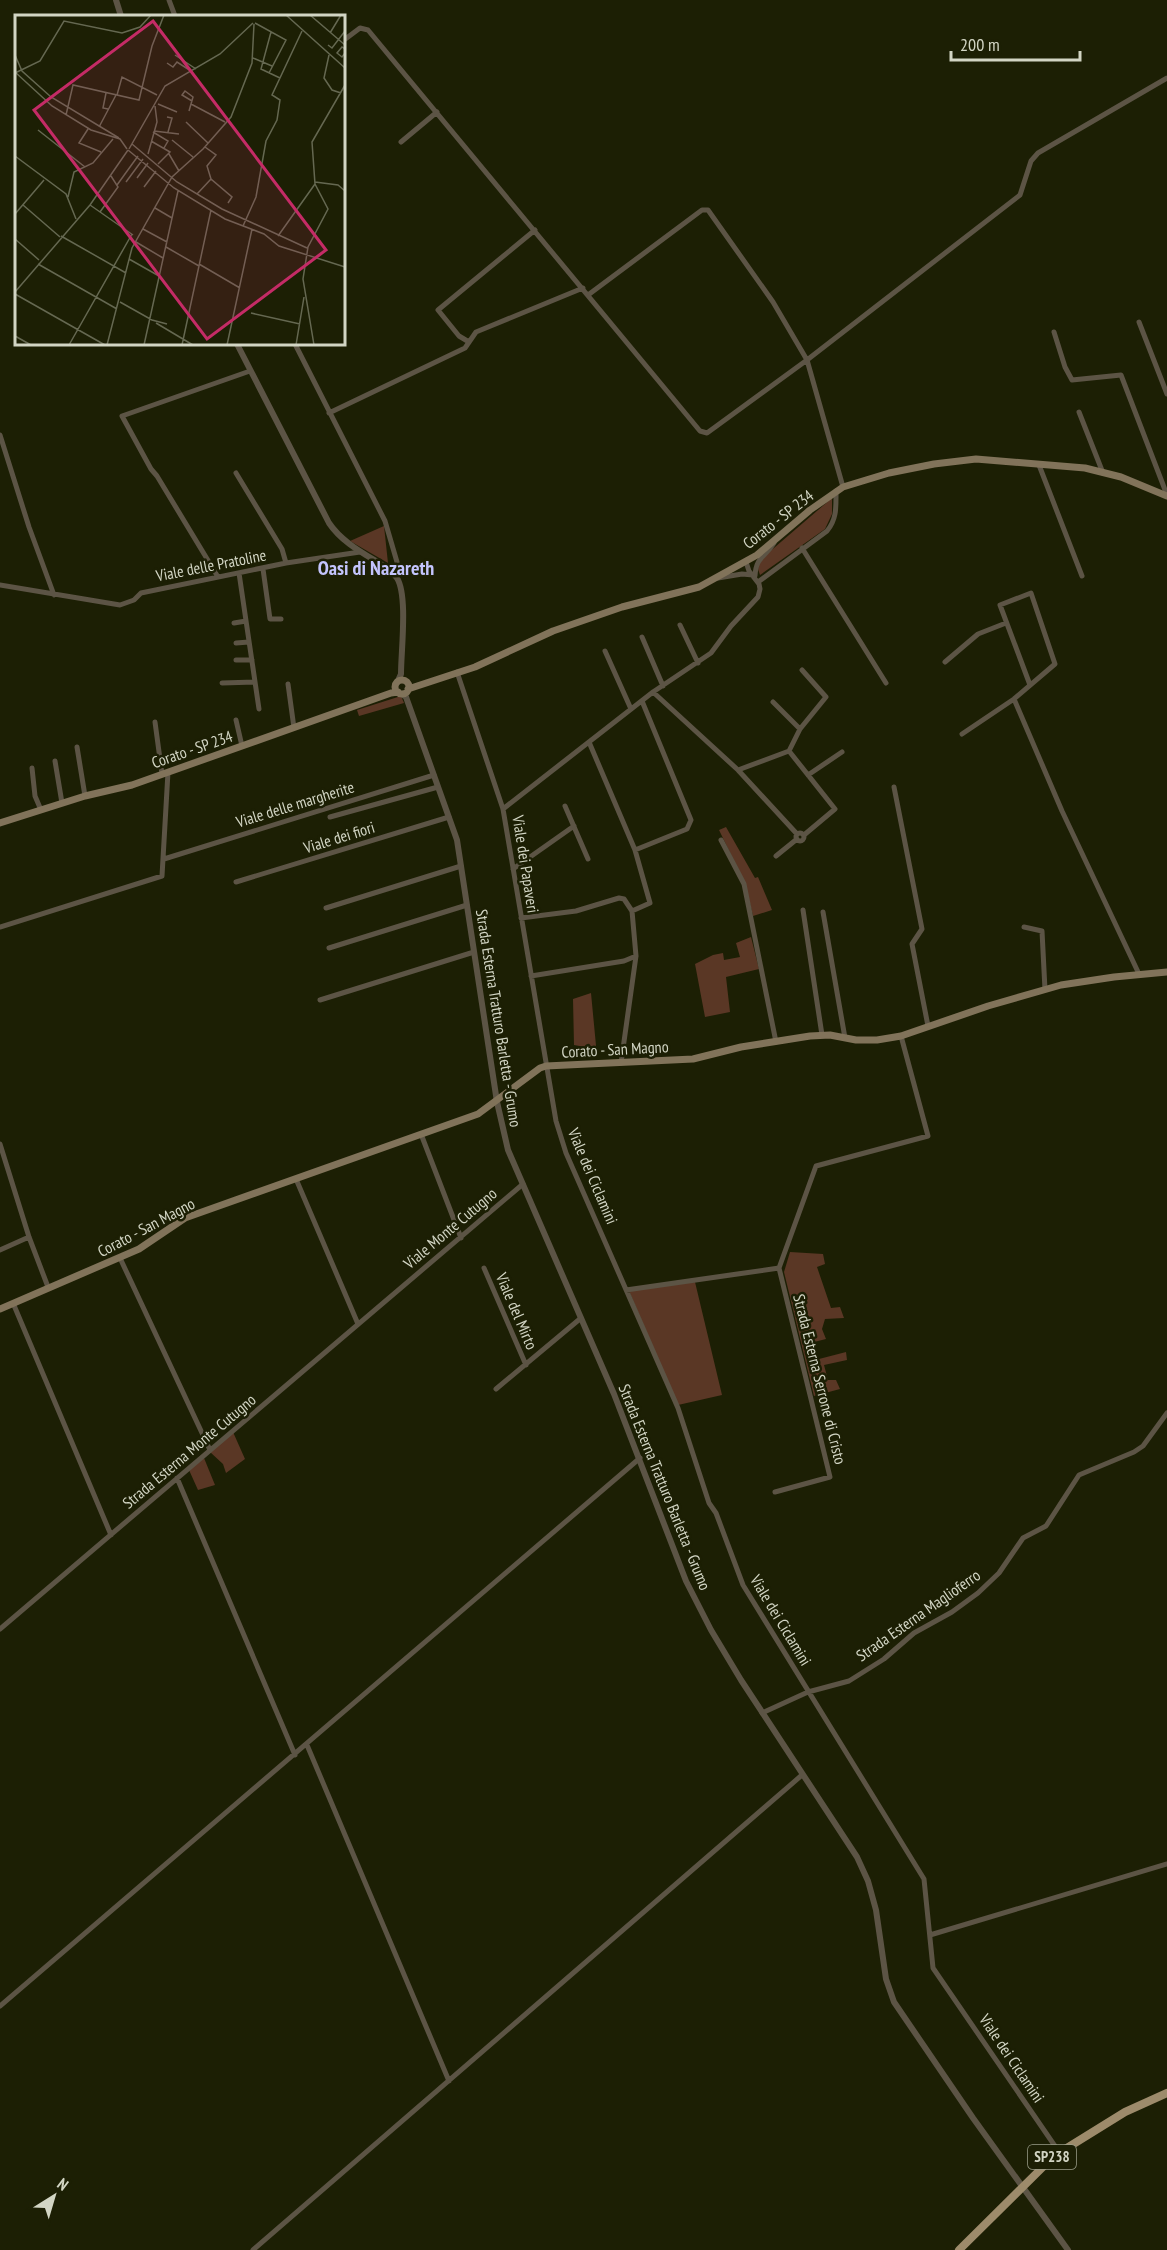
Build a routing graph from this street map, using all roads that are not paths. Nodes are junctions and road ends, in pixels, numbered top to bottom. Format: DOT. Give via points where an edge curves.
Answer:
graph roads {
  1 [pos="116,0"];
  2 [pos="169,0"];
  3 [pos="121,15"];
  4 [pos="175,15"];
  5 [pos="345,39"];
  6 [pos="1167,78"];
  7 [pos="437,112"];
  8 [pos="401,142"];
  9 [pos="535,230"];
  10 [pos="583,288"];
  11 [pos="588,295"];
  12 [pos="1139,322"];
  13 [pos="1054,332"];
  14 [pos="469,342"];
  15 [pos="237,345"];
  16 [pos="295,345"];
  17 [pos="807,360"];
  18 [pos="250,371"];
  19 [pos="1167,394"];
  20 [pos="1079,412"];
  21 [pos="329,413"];
  22 [pos="0,435"];
  23 [pos="1039,465"];
  24 [pos="236,473"];
  25 [pos="1103,473"];
  26 [pos="840,489"];
  27 [pos="1167,495"];
  28 [pos="775,541"];
  29 [pos="802,548"];
  30 [pos="360,552"];
  31 [pos="746,562"];
  32 [pos="286,563"];
  33 [pos="263,569"];
  34 [pos="239,573"];
  35 [pos="396,576"];
  36 [pos="1082,576"];
  37 [pos="218,577"];
  38 [pos="715,579"];
  39 [pos="756,579"];
  40 [pos="0,585"];
  41 [pos="54,595"];
  42 [pos="281,619"];
  43 [pos="246,621"];
  44 [pos="234,623"];
  45 [pos="1006,623"];
  46 [pos="680,625"];
  47 [pos="642,637"];
  48 [pos="249,642"];
  49 [pos="236,643"];
  50 [pos="605,651"];
  51 [pos="236,660"];
  52 [pos="252,660"];
  53 [pos="945,662"];
  54 [pos="698,663"];
  55 [pos="802,670"];
  56 [pos="457,672"];
  57 [pos="255,682"];
  58 [pos="222,683"];
  59 [pos="886,683"];
  60 [pos="288,684"];
  61 [pos="1030,685"];
  62 [pos="663,686"];
  63 [pos="402,688"];
  64 [pos="653,692"];
  65 [pos="1014,699"];
  66 [pos="642,700"];
  67 [pos="773,702"];
  68 [pos="259,709"];
  69 [pos="631,709"];
  70 [pos="236,720"];
  71 [pos="155,722"];
  72 [pos="294,728"];
  73 [pos="800,729"];
  74 [pos="962,734"];
  75 [pos="589,742"];
  76 [pos="242,746"];
  77 [pos="77,747"];
  78 [pos="789,751"];
  79 [pos="842,752"];
  80 [pos="56,761"];
  81 [pos="32,768"];
  82 [pos="738,770"];
  83 [pos="165,773"];
  84 [pos="434,775"];
  85 [pos="808,775"];
  86 [pos="438,786"];
  87 [pos="894,787"];
  88 [pos="85,796"];
  89 [pos="62,804"];
  90 [pos="565,806"];
  91 [pos="503,809"];
  92 [pos="41,810"];
  93 [pos="330,817"];
  94 [pos="449,817"];
  95 [pos="0,823"];
  96 [pos="574,826"];
  97 [pos="799,836"];
  98 [pos="721,840"];
  99 [pos="635,850"];
  100 [pos="776,856"];
  101 [pos="164,859"];
  102 [pos="588,859"];
  103 [pos="461,866"];
  104 [pos="513,869"];
  105 [pos="236,882"];
  106 [pos="467,905"];
  107 [pos="326,908"];
  108 [pos="803,910"];
  109 [pos="633,911"];
  110 [pos="823,912"];
  111 [pos="521,918"];
  112 [pos="0,927"];
  113 [pos="1024,927"];
  114 [pos="329,948"];
  115 [pos="474,952"];
  116 [pos="636,956"];
  117 [pos="1167,972"];
  118 [pos="1139,974"];
  119 [pos="531,976"];
  120 [pos="1045,990"];
  121 [pos="320,1000"];
  122 [pos="928,1026"];
  123 [pos="822,1035"];
  124 [pos="901,1036"];
  125 [pos="845,1038"];
  126 [pos="776,1042"];
  127 [pos="621,1063"];
  128 [pos="546,1066"];
  129 [pos="496,1102"];
  130 [pos="421,1134"];
  131 [pos="0,1144"];
  132 [pos="296,1179"];
  133 [pos="523,1184"];
  134 [pos="29,1237"];
  135 [pos="461,1238"];
  136 [pos="0,1250"];
  137 [pos="120,1258"];
  138 [pos="484,1268"];
  139 [pos="779,1268"];
  140 [pos="48,1287"];
  141 [pos="626,1290"];
  142 [pos="395,1293"];
  143 [pos="13,1303"];
  144 [pos="0,1309"];
  145 [pos="581,1318"];
  146 [pos="358,1324"];
  147 [pos="526,1365"];
  148 [pos="496,1389"];
  149 [pos="1167,1413"];
  150 [pos="210,1450"];
  151 [pos="640,1458"];
  152 [pos="177,1478"];
  153 [pos="775,1492"];
  154 [pos="111,1535"];
  155 [pos="0,1629"];
  156 [pos="808,1692"];
  157 [pos="762,1713"];
  158 [pos="307,1745"];
  159 [pos="295,1755"];
  160 [pos="802,1775"];
  161 [pos="1167,1864"];
  162 [pos="930,1935"];
  163 [pos="0,2006"];
  164 [pos="449,2081"];
  165 [pos="1167,2093"];
  166 [pos="1059,2151"];
  167 [pos="1023,2186"];
  168 [pos="253,2250"];
  169 [pos="959,2250"];
  170 [pos="1068,2250"];
  1 -- 3 [label="street"];
  2 -- 4 [label="street"];
  5 -- 7 [label="street" via="360,28 369,30"];
  6 -- 17 [label="street" via="1038,153 1020,195"];
  7 -- 8 [label="street"];
  7 -- 9 [label="street"];
  9 -- 10 [label="street"];
  9 -- 14 [label="street" via="438,310 459,336"];
  10 -- 11 [label="street"];
  10 -- 14 [label="street" via="476,332"];
  11 -- 17 [label="street" via="700,431 711,431"];
  11 -- 17 [label="street" via="705,209 773,302"];
  12 -- 19 [label="street"];
  13 -- 27 [label="street" via="1072,380 1121,375"];
  14 -- 21 [label="street" via="465,348"];
  15 -- 18 [label="street"];
  16 -- 21 [label="street"];
  17 -- 26 [label="street"];
  18 -- 30 [label="street" via="328,524"];
  18 -- 37 [label="street" via="122,416"];
  20 -- 25 [label="street"];
  21 -- 35 [label="street" via="385,521 397,562"];
  22 -- 41 [label="street"];
  23 -- 25 [label="main road, Corato - SP 234"];
  23 -- 26 [label="main road, Corato - SP 234" via="976,459 934,464 888,473"];
  23 -- 36 [label="street"];
  24 -- 32 [label="street" via="282,549"];
  25 -- 27 [label="main road, Corato - SP 234"];
  26 -- 28 [label="main road, Corato - SP 234"];
  26 -- 29 [label="street" via="833,523"];
  28 -- 31 [label="main road, Corato - SP 234"];
  28 -- 39 [label="street" via="755,565"];
  29 -- 39 [label="street"];
  29 -- 59 [label="street"];
  30 -- 32 [label="street, Viale delle Pratoline"];
  30 -- 35 [label="street"];
  31 -- 38 [label="main road, Corato - SP 234"];
  31 -- 39 [label="street"];
  32 -- 33 [label="street, Viale delle Pratoline"];
  33 -- 34 [label="street, Viale delle Pratoline"];
  33 -- 42 [label="street" via="270,619"];
  34 -- 37 [label="street, Viale delle Pratoline"];
  34 -- 43 [label="street"];
  35 -- 63 [label="street, Strada Esterna Tratturo Barletta - Grumo" via="402,590"];
  37 -- 41 [label="street, Viale delle Pratoline" via="141,593 120,605"];
  38 -- 39 [label="street" via="742,574"];
  38 -- 56 [label="main road, Corato - SP 234" via="699,587 622,607"];
  39 -- 54 [label="street" via="758,597"];
  40 -- 41 [label="street, Viale delle Pratoline"];
  43 -- 44 [label="street"];
  43 -- 48 [label="street"];
  45 -- 53 [label="street" via="978,634"];
  45 -- 61 [label="street"];
  45 -- 61 [label="street" via="1000,605 1031,593 1055,664"];
  46 -- 54 [label="street"];
  47 -- 62 [label="street"];
  48 -- 49 [label="street"];
  48 -- 52 [label="street"];
  50 -- 69 [label="street"];
  51 -- 52 [label="street"];
  52 -- 57 [label="street"];
  54 -- 62 [label="street"];
  55 -- 73 [label="street" via="826,697"];
  56 -- 63 [label="main road, Corato - SP 234"];
  56 -- 91 [label="street, Viale dei Papaveri"];
  57 -- 58 [label="street"];
  57 -- 68 [label="street"];
  60 -- 72 [label="street"];
  61 -- 65 [label="street"];
  62 -- 64 [label="street"];
  63 -- 72 [label="main road, Corato - SP 234"];
  63 -- 84 [label="street, Strada Esterna Tratturo Barletta - Grumo"];
  64 -- 66 [label="street"];
  64 -- 82 [label="street"];
  65 -- 74 [label="street"];
  65 -- 118 [label="street"];
  66 -- 69 [label="street"];
  66 -- 99 [label="street" via="691,820 687,829"];
  67 -- 73 [label="street"];
  69 -- 75 [label="street"];
  70 -- 76 [label="street"];
  71 -- 83 [label="street"];
  72 -- 76 [label="main road, Corato - SP 234"];
  73 -- 78 [label="street"];
  75 -- 91 [label="street"];
  75 -- 99 [label="street"];
  76 -- 83 [label="main road, Corato - SP 234"];
  77 -- 88 [label="street"];
  78 -- 82 [label="street"];
  78 -- 85 [label="street"];
  79 -- 85 [label="street"];
  80 -- 89 [label="street"];
  81 -- 92 [label="street"];
  82 -- 97 [label="street"];
  83 -- 88 [label="main road, Corato - SP 234"];
  83 -- 101 [label="street"];
  84 -- 86 [label="street, Strada Esterna Tratturo Barletta - Grumo"];
  84 -- 101 [label="street, Viale delle margherite"];
  85 -- 97 [label="street" via="835,809"];
  86 -- 93 [label="street"];
  86 -- 94 [label="street, Strada Esterna Tratturo Barletta - Grumo"];
  87 -- 122 [label="street" via="922,929 912,944"];
  88 -- 89 [label="main road, Corato - SP 234"];
  89 -- 92 [label="main road, Corato - SP 234"];
  90 -- 96 [label="street"];
  91 -- 104 [label="street, Viale dei Papaveri"];
  92 -- 95 [label="main road, Corato - SP 234"];
  94 -- 103 [label="street, Strada Esterna Tratturo Barletta - Grumo"];
  94 -- 105 [label="street, Viale dei fiori"];
  96 -- 102 [label="street"];
  96 -- 104 [label="street"];
  97 -- 100 [label="street"];
  98 -- 126 [label="street" via="744,884"];
  99 -- 109 [label="street" via="650,903"];
  101 -- 112 [label="street" via="162,876"];
  103 -- 106 [label="street, Strada Esterna Tratturo Barletta - Grumo"];
  103 -- 107 [label="street"];
  104 -- 111 [label="street, Viale dei Papaveri"];
  106 -- 114 [label="street"];
  106 -- 115 [label="street, Strada Esterna Tratturo Barletta - Grumo"];
  108 -- 123 [label="street"];
  109 -- 111 [label="street" via="619,898 576,911"];
  109 -- 116 [label="street"];
  110 -- 125 [label="street"];
  111 -- 119 [label="street, Viale dei Papaveri"];
  113 -- 120 [label="street" via="1042,931"];
  115 -- 121 [label="street"];
  115 -- 129 [label="street, Strada Esterna Tratturo Barletta - Grumo"];
  116 -- 119 [label="street" via="624,962"];
  116 -- 127 [label="street"];
  117 -- 118 [label="main road, Corato - San Magno"];
  118 -- 120 [label="main road, Corato - San Magno"];
  119 -- 128 [label="street, Viale dei Papaveri"];
  120 -- 122 [label="main road, Corato - San Magno"];
  122 -- 124 [label="main road, Corato - San Magno"];
  123 -- 125 [label="main road, Corato - San Magno"];
  123 -- 126 [label="main road, Corato - San Magno"];
  124 -- 125 [label="main road, Corato - San Magno" via="877,1041"];
  124 -- 139 [label="street" via="928,1136 816,1166"];
  126 -- 127 [label="main road, Corato - San Magno" via="693,1059"];
  127 -- 128 [label="main road, Corato - San Magno"];
  128 -- 129 [label="main road, Corato - San Magno"];
  128 -- 141 [label="street, Viale dei Ciclamini" via="566,1153"];
  129 -- 130 [label="main road, Corato - San Magno" via="478,1114"];
  129 -- 133 [label="street, Strada Esterna Tratturo Barletta - Grumo" via="507,1150"];
  130 -- 132 [label="main road, Corato - San Magno"];
  130 -- 135 [label="street"];
  131 -- 134 [label="street"];
  132 -- 137 [label="main road, Corato - San Magno" via="185,1218"];
  132 -- 146 [label="street"];
  133 -- 135 [label="street, Viale Monte Cutugno"];
  133 -- 145 [label="street, Strada Esterna Tratturo Barletta - Grumo"];
  134 -- 136 [label="street"];
  134 -- 140 [label="street"];
  135 -- 142 [label="street, Viale Monte Cutugno"];
  137 -- 140 [label="main road, Corato - San Magno"];
  137 -- 150 [label="street"];
  138 -- 147 [label="street, Viale del Mirto"];
  139 -- 141 [label="street"];
  139 -- 153 [label="street, Strada Esterna Serrone di Cristo" via="830,1477"];
  140 -- 143 [label="main road, Corato - San Magno"];
  141 -- 156 [label="street, Viale dei Ciclamini" via="678,1407 709,1503 743,1585"];
  142 -- 146 [label="street, Strada Esterna Monte Cutugno"];
  143 -- 144 [label="main road, Corato - San Magno"];
  143 -- 154 [label="street"];
  145 -- 147 [label="street"];
  145 -- 151 [label="street, Strada Esterna Tratturo Barletta - Grumo"];
  146 -- 150 [label="street, Strada Esterna Monte Cutugno"];
  147 -- 148 [label="street"];
  149 -- 156 [label="street, Strada Esterna Maglioferro" via="1143,1446 1079,1475 1046,1526 1023,1538 999,1573 978,1593 914,1633 884,1659 849,1681"];
  150 -- 152 [label="street, Strada Esterna Monte Cutugno"];
  151 -- 157 [label="street, Strada Esterna Tratturo Barletta - Grumo" via="686,1581"];
  151 -- 158 [label="street"];
  152 -- 154 [label="street, Strada Esterna Monte Cutugno"];
  152 -- 159 [label="street"];
  154 -- 155 [label="street, Strada Esterna Monte Cutugno"];
  156 -- 157 [label="street, Strada Esterna Maglioferro"];
  156 -- 162 [label="street, Viale dei Ciclamini" via="924,1878"];
  157 -- 160 [label="street, Strada Esterna Tratturo Barletta - Grumo"];
  158 -- 159 [label="street"];
  158 -- 164 [label="street"];
  159 -- 163 [label="street"];
  160 -- 164 [label="street"];
  160 -- 167 [label="street, Strada Esterna Tratturo Barletta - Grumo" via="845,1835 868,1881 894,2002"];
  161 -- 162 [label="street"];
  162 -- 166 [label="street, Viale dei Ciclamini" via="933,1968"];
  164 -- 168 [label="street"];
  165 -- 166 [label="main road, SP238" via="1125,2112"];
  166 -- 167 [label="main road, SP238"];
  167 -- 169 [label="main road, SP238"];
  167 -- 170 [label="street, Strada Esterna Tratturo Barletta - Grumo"];
}
